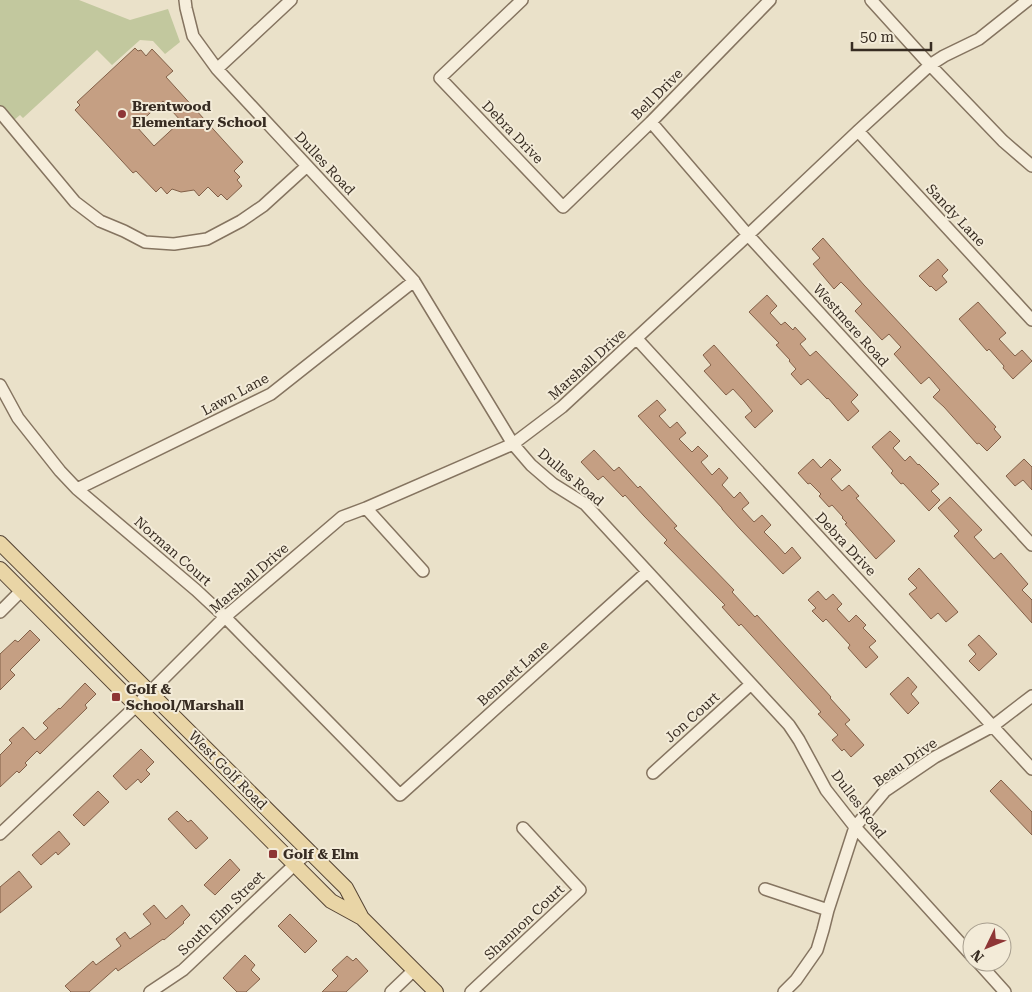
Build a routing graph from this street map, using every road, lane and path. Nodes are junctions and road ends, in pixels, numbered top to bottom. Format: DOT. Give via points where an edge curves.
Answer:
graph roads {
  1 [pos="185,0"];
  2 [pos="291,0"];
  3 [pos="522,0"];
  4 [pos="770,0"];
  5 [pos="871,0"];
  6 [pos="1028,0"];
  7 [pos="930,66"];
  8 [pos="217,70"];
  9 [pos="0,112"];
  10 [pos="651,122"];
  11 [pos="858,130"];
  12 [pos="307,166"];
  13 [pos="1032,166"];
  14 [pos="563,207"];
  15 [pos="748,235"];
  16 [pos="414,281"];
  17 [pos="1032,320"];
  18 [pos="637,339"];
  19 [pos="0,385"];
  20 [pos="513,444"];
  21 [pos="77,489"];
  22 [pos="366,508"];
  23 [pos="0,543"];
  24 [pos="1032,545"];
  25 [pos="0,569"];
  26 [pos="423,570"];
  27 [pos="647,572"];
  28 [pos="22,591"];
  29 [pos="0,612"];
  30 [pos="225,617"];
  31 [pos="751,684"];
  32 [pos="150,692"];
  33 [pos="1032,696"];
  34 [pos="136,706"];
  35 [pos="993,726"];
  36 [pos="1032,769"];
  37 [pos="653,773"];
  38 [pos="400,795"];
  39 [pos="855,827"];
  40 [pos="523,828"];
  41 [pos="0,834"];
  42 [pos="309,851"];
  43 [pos="294,864"];
  44 [pos="766,889"];
  45 [pos="828,910"];
  46 [pos="362,918"];
  47 [pos="962,945"];
  48 [pos="414,970"];
  49 [pos="987,972"];
  50 [pos="150,992"];
  51 [pos="391,992"];
  52 [pos="436,992"];
  53 [pos="471,992"];
  54 [pos="784,992"];
  55 [pos="1005,992"];
  1 -- 8 [label="street, Dulles Road" via="193,36"];
  2 -- 8 [label="street"];
  3 -- 14 [label="street, Debra Drive" via="440,78"];
  4 -- 10 [label="street, Bell Drive"];
  5 -- 7 [label="street"];
  6 -- 7 [label="street, Marshall Drive" via="979,39"];
  7 -- 11 [label="street, Marshall Drive"];
  7 -- 13 [label="street" via="1002,141"];
  8 -- 12 [label="street, Dulles Road"];
  9 -- 12 [label="street" via="74,202 100,221 145,242 174,244 207,239 263,206"];
  10 -- 14 [label="street, Bell Drive"];
  10 -- 15 [label="street, Westmere Road"];
  11 -- 15 [label="street, Marshall Drive"];
  11 -- 17 [label="street, Sandy Lane"];
  12 -- 16 [label="street, Dulles Road"];
  15 -- 18 [label="street, Marshall Drive"];
  15 -- 24 [label="street, Westmere Road"];
  16 -- 20 [label="street, Dulles Road"];
  16 -- 21 [label="street, Lawn Lane" via="272,394"];
  18 -- 20 [label="street, Marshall Drive" via="562,407"];
  18 -- 35 [label="street, Debra Drive"];
  19 -- 21 [label="street, Norman Court" via="18,418"];
  20 -- 22 [label="street, Marshall Drive"];
  20 -- 27 [label="street, Dulles Road" via="553,484 584,504"];
  21 -- 30 [label="street, Norman Court"];
  22 -- 26 [label="street"];
  22 -- 30 [label="street, Marshall Drive" via="342,517"];
  23 -- 32 [label="main road, West Golf Road"];
  25 -- 28 [label="main road, West Golf Road"];
  27 -- 31 [label="street, Dulles Road"];
  27 -- 38 [label="street, Bennett Lane"];
  28 -- 29 [label="street"];
  28 -- 34 [label="main road, West Golf Road"];
  30 -- 32 [label="street, Marshall Drive"];
  30 -- 38 [label="street, Norman Court"];
  31 -- 37 [label="street, Jon Court"];
  31 -- 39 [label="street, Dulles Road" via="789,725 826,790"];
  32 -- 34 [label="street, Marshall Drive"];
  32 -- 42 [label="main road, West Golf Road"];
  33 -- 35 [label="street, Beau Drive"];
  34 -- 41 [label="street, Marshall Drive"];
  34 -- 43 [label="main road, West Golf Road"];
  35 -- 36 [label="street, Debra Drive"];
  35 -- 39 [label="street, Beau Drive" via="935,757 886,791"];
  39 -- 45 [label="street, Beau Drive"];
  39 -- 47 [label="street, Dulles Road"];
  40 -- 53 [label="street, Shannon Court" via="580,890"];
  42 -- 43 [label="street, South Elm Street"];
  42 -- 46 [label="main road, West Golf Road" via="346,888"];
  43 -- 46 [label="main road, West Golf Road" via="331,901"];
  43 -- 50 [label="street, South Elm Street" via="183,970"];
  44 -- 45 [label="street"];
  45 -- 54 [label="street, Beau Drive" via="817,950"];
  46 -- 48 [label="main road, West Golf Road"];
  48 -- 51 [label="street"];
  48 -- 52 [label="main road, West Golf Road"];
  49 -- 55 [label="street"];
}
